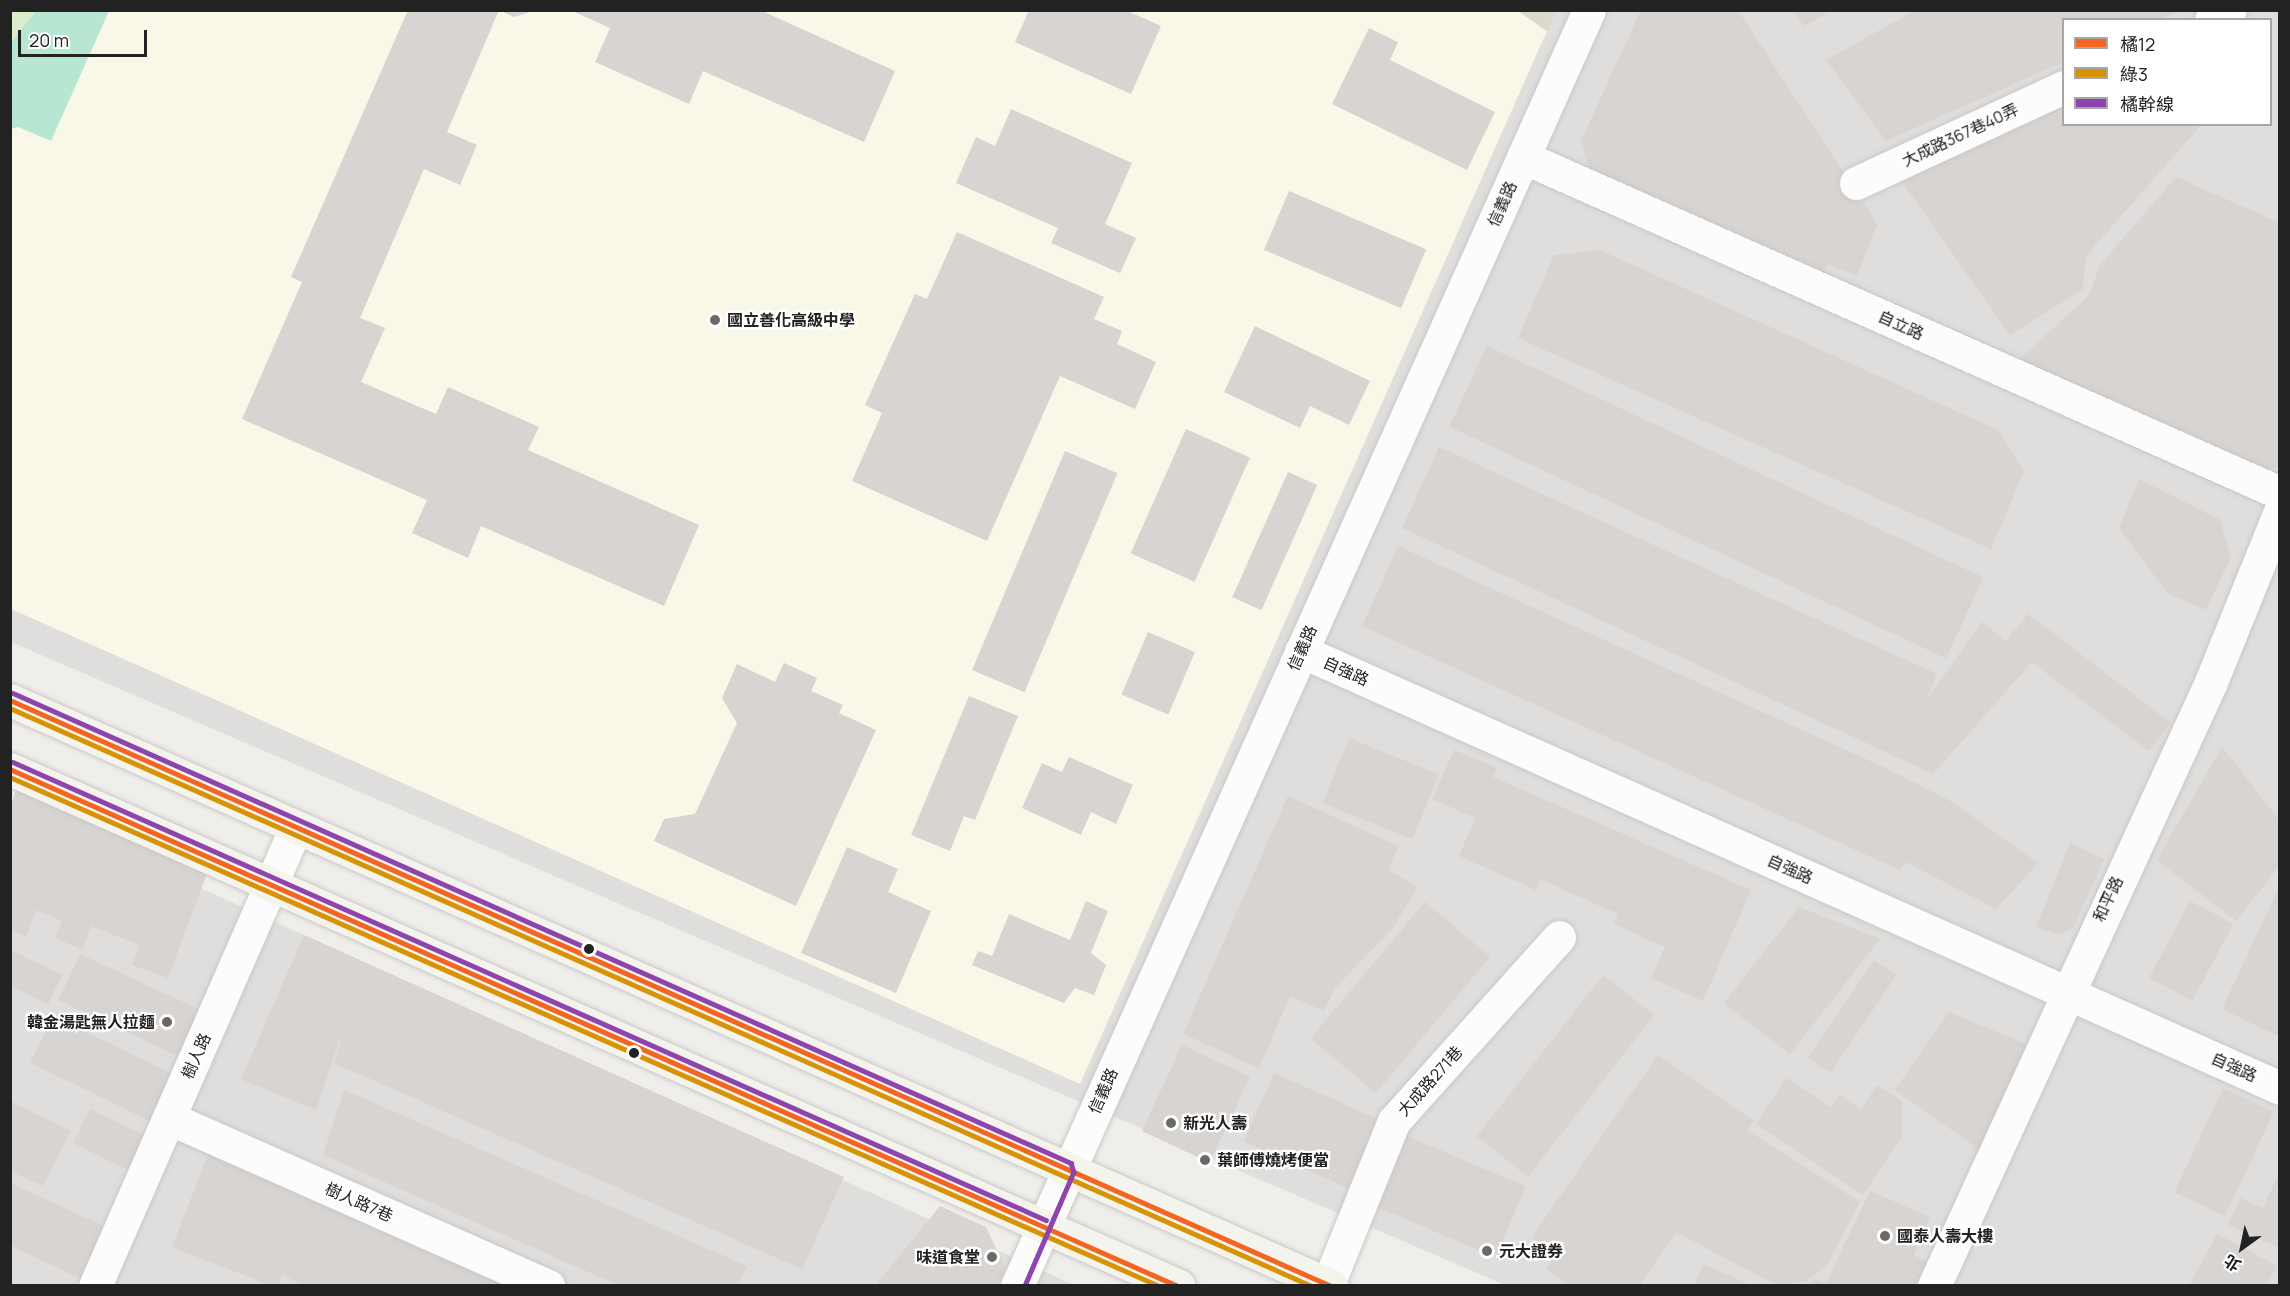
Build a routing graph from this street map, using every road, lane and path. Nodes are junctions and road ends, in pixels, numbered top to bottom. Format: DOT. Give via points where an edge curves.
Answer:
graph roads {
  1 [pos="1589,10"];
  2 [pos="2230,10"];
  3 [pos="2215,18"];
  4 [pos="2062,88"];
  5 [pos="1523,157"];
  6 [pos="1856,183"];
  7 [pos="2280,493"];
  8 [pos="2280,511"];
  9 [pos="1301,651"];
  10 [pos="10,700"];
  11 [pos="10,769"];
  12 [pos="296,827"];
  13 [pos="272,885"];
  14 [pos="1559,937"];
  15 [pos="2065,992"];
  16 [pos="2280,1088"];
  17 [pos="169,1118"];
  18 [pos="1067,1170"];
  19 [pos="1043,1227"];
  20 [pos="1330,1285"];
  21 [pos="95,1286"];
  22 [pos="549,1286"];
  23 [pos="1017,1286"];
  24 [pos="1179,1286"];
  25 [pos="1934,1286"];
  1 -- 5 [label="street, 信義路"];
  2 -- 3 [label="street"];
  4 -- 6 [label="street, 大成路367巷40弄"];
  5 -- 7 [label="street, 自立路"];
  5 -- 9 [label="street, 信義路"];
  8 -- 15 [label="street, 和平路" via="2211,682"];
  9 -- 15 [label="street, 自強路"];
  9 -- 18 [label="street, 信義路"];
  10 -- 12 [label="main road"];
  11 -- 13 [label="main road"];
  12 -- 13 [label="street, 樹人路"];
  12 -- 18 [label="main road"];
  13 -- 17 [label="street, 樹人路"];
  13 -- 19 [label="main road"];
  14 -- 20 [label="street, 大成路271巷" via="1394,1121"];
  15 -- 16 [label="street, 自強路"];
  15 -- 25 [label="street, 和平路"];
  17 -- 21 [label="street, 樹人路"];
  17 -- 22 [label="street, 樹人路7巷"];
  18 -- 19 [label="street, 信義路"];
  18 -- 20 [label="main road"];
  19 -- 23 [label="street, 信義路"];
  19 -- 24 [label="main road"];
}
